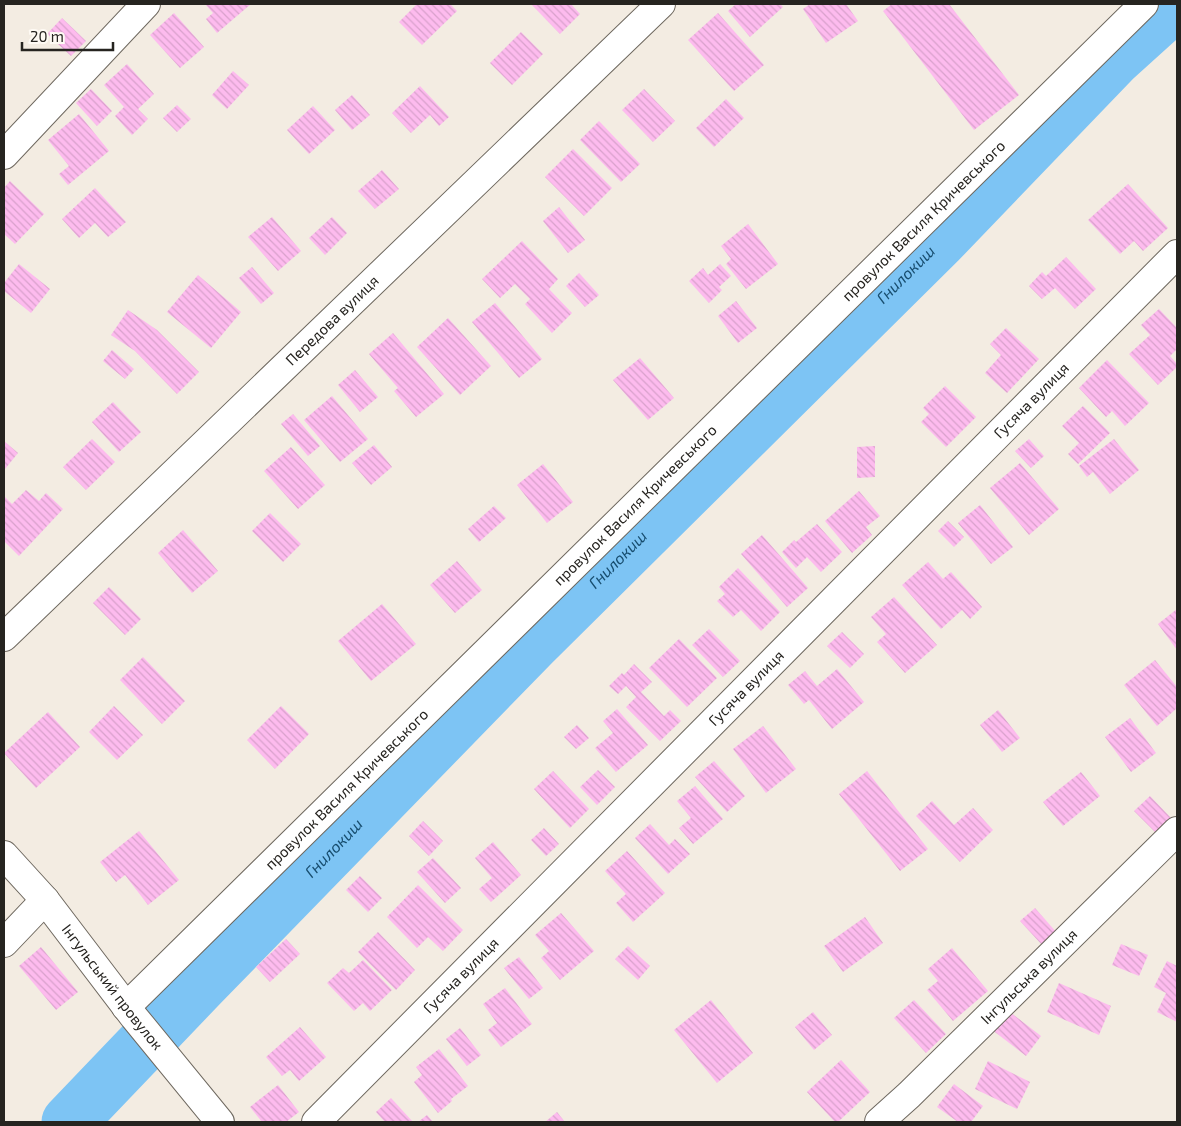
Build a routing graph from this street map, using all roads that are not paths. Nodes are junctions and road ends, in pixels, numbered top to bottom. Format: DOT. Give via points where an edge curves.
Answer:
graph roads {
  1 [pos="146,4"];
  2 [pos="661,4"];
  3 [pos="1144,4"];
  4 [pos="4,155"];
  5 [pos="1177,254"];
  6 [pos="4,637"];
  7 [pos="1177,831"];
  8 [pos="4,855"];
  9 [pos="45,900"];
  10 [pos="4,943"];
  11 [pos="130,1012"];
  12 [pos="220,1122"];
  13 [pos="316,1122"];
  14 [pos="879,1122"];
  1 -- 4 [label="street"];
  2 -- 6 [label="street, Передова вулиця"];
  3 -- 11 [label="street, провулок Василя Кричевського"];
  5 -- 13 [label="street, Гусяча вулиця"];
  7 -- 14 [label="street, Інгульська вулиця"];
  8 -- 9 [label="street, Інгульський провулок"];
  9 -- 10 [label="street"];
  9 -- 11 [label="street, Інгульський провулок"];
  11 -- 12 [label="street, Інгульський провулок"];
}
